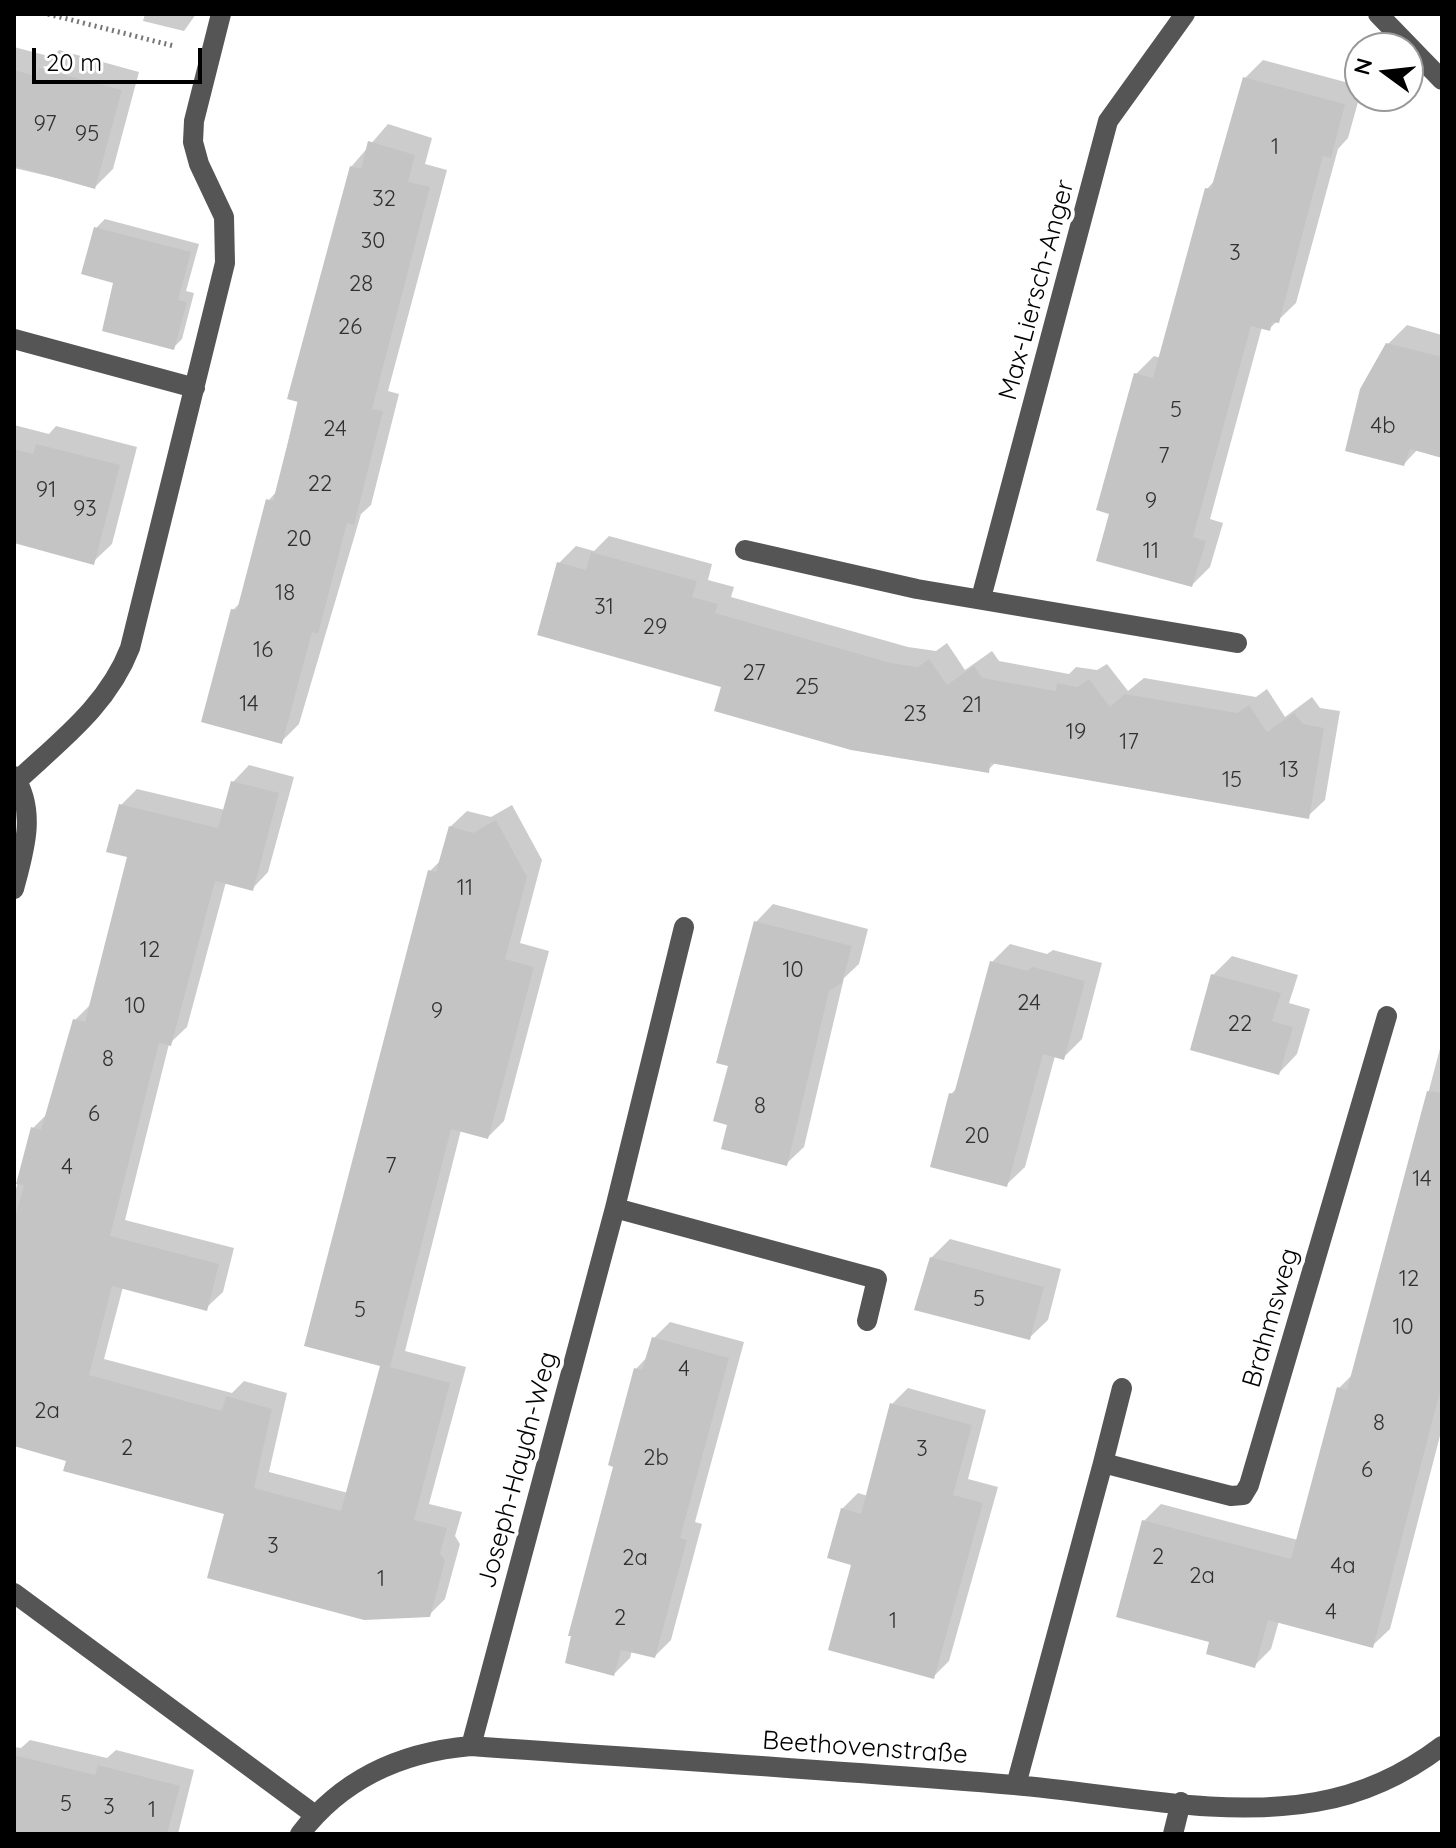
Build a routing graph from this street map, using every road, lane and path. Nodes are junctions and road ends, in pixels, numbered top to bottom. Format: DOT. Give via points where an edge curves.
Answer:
graph roads {
  1 [pos="48,14"];
  2 [pos="221,14"];
  3 [pos="1185,14"];
  4 [pos="1378,14"];
  5 [pos="210,56"];
  6 [pos="1442,80"];
  7 [pos="14,339"];
  8 [pos="195,388"];
  9 [pos="745,550"];
  10 [pos="981,598"];
  11 [pos="1237,643"];
  12 [pos="16,778"];
  13 [pos="14,889"];
  14 [pos="684,927"];
  15 [pos="1387,1016"];
  16 [pos="615,1208"];
  17 [pos="867,1321"];
  18 [pos="1122,1388"];
  19 [pos="1103,1463"];
  20 [pos="14,1593"];
  21 [pos="471,1746"];
  22 [pos="1442,1746"];
  23 [pos="1016,1785"];
  24 [pos="1181,1802"];
  25 [pos="315,1815"];
  26 [pos="300,1834"];
  27 [pos="1173,1834"];
  1 -- 5 [label="path"];
  2 -- 5 [label="street"];
  3 -- 10 [label="street, Max-Liersch-Anger" via="1108,121"];
  4 -- 6 [label="street"];
  5 -- 8 [label="street" via="193,142 227,236"];
  7 -- 8 [label="street"];
  8 -- 12 [label="street" via="122,670 92,711"];
  9 -- 10 [label="street"];
  10 -- 11 [label="street"];
  12 -- 13 [label="street" via="28,826"];
  14 -- 16 [label="street, Joseph-Haydn-Weg"];
  15 -- 19 [label="street, Brahmsweg" via="1243,1495"];
  16 -- 17 [label="street" via="877,1279"];
  16 -- 21 [label="street, Joseph-Haydn-Weg"];
  18 -- 19 [label="street"];
  19 -- 23 [label="street"];
  20 -- 25 [label="street"];
  21 -- 23 [label="street, Beethovenstraße"];
  21 -- 25 [label="street, Beethovenstraße" via="437,1749 387,1765 343,1788"];
  22 -- 24 [label="street, Beethovenstraße" via="1380,1784 1315,1802"];
  23 -- 24 [label="street, Beethovenstraße"];
  24 -- 27 [label="street"];
  25 -- 26 [label="street, Beethovenstraße"];
}
